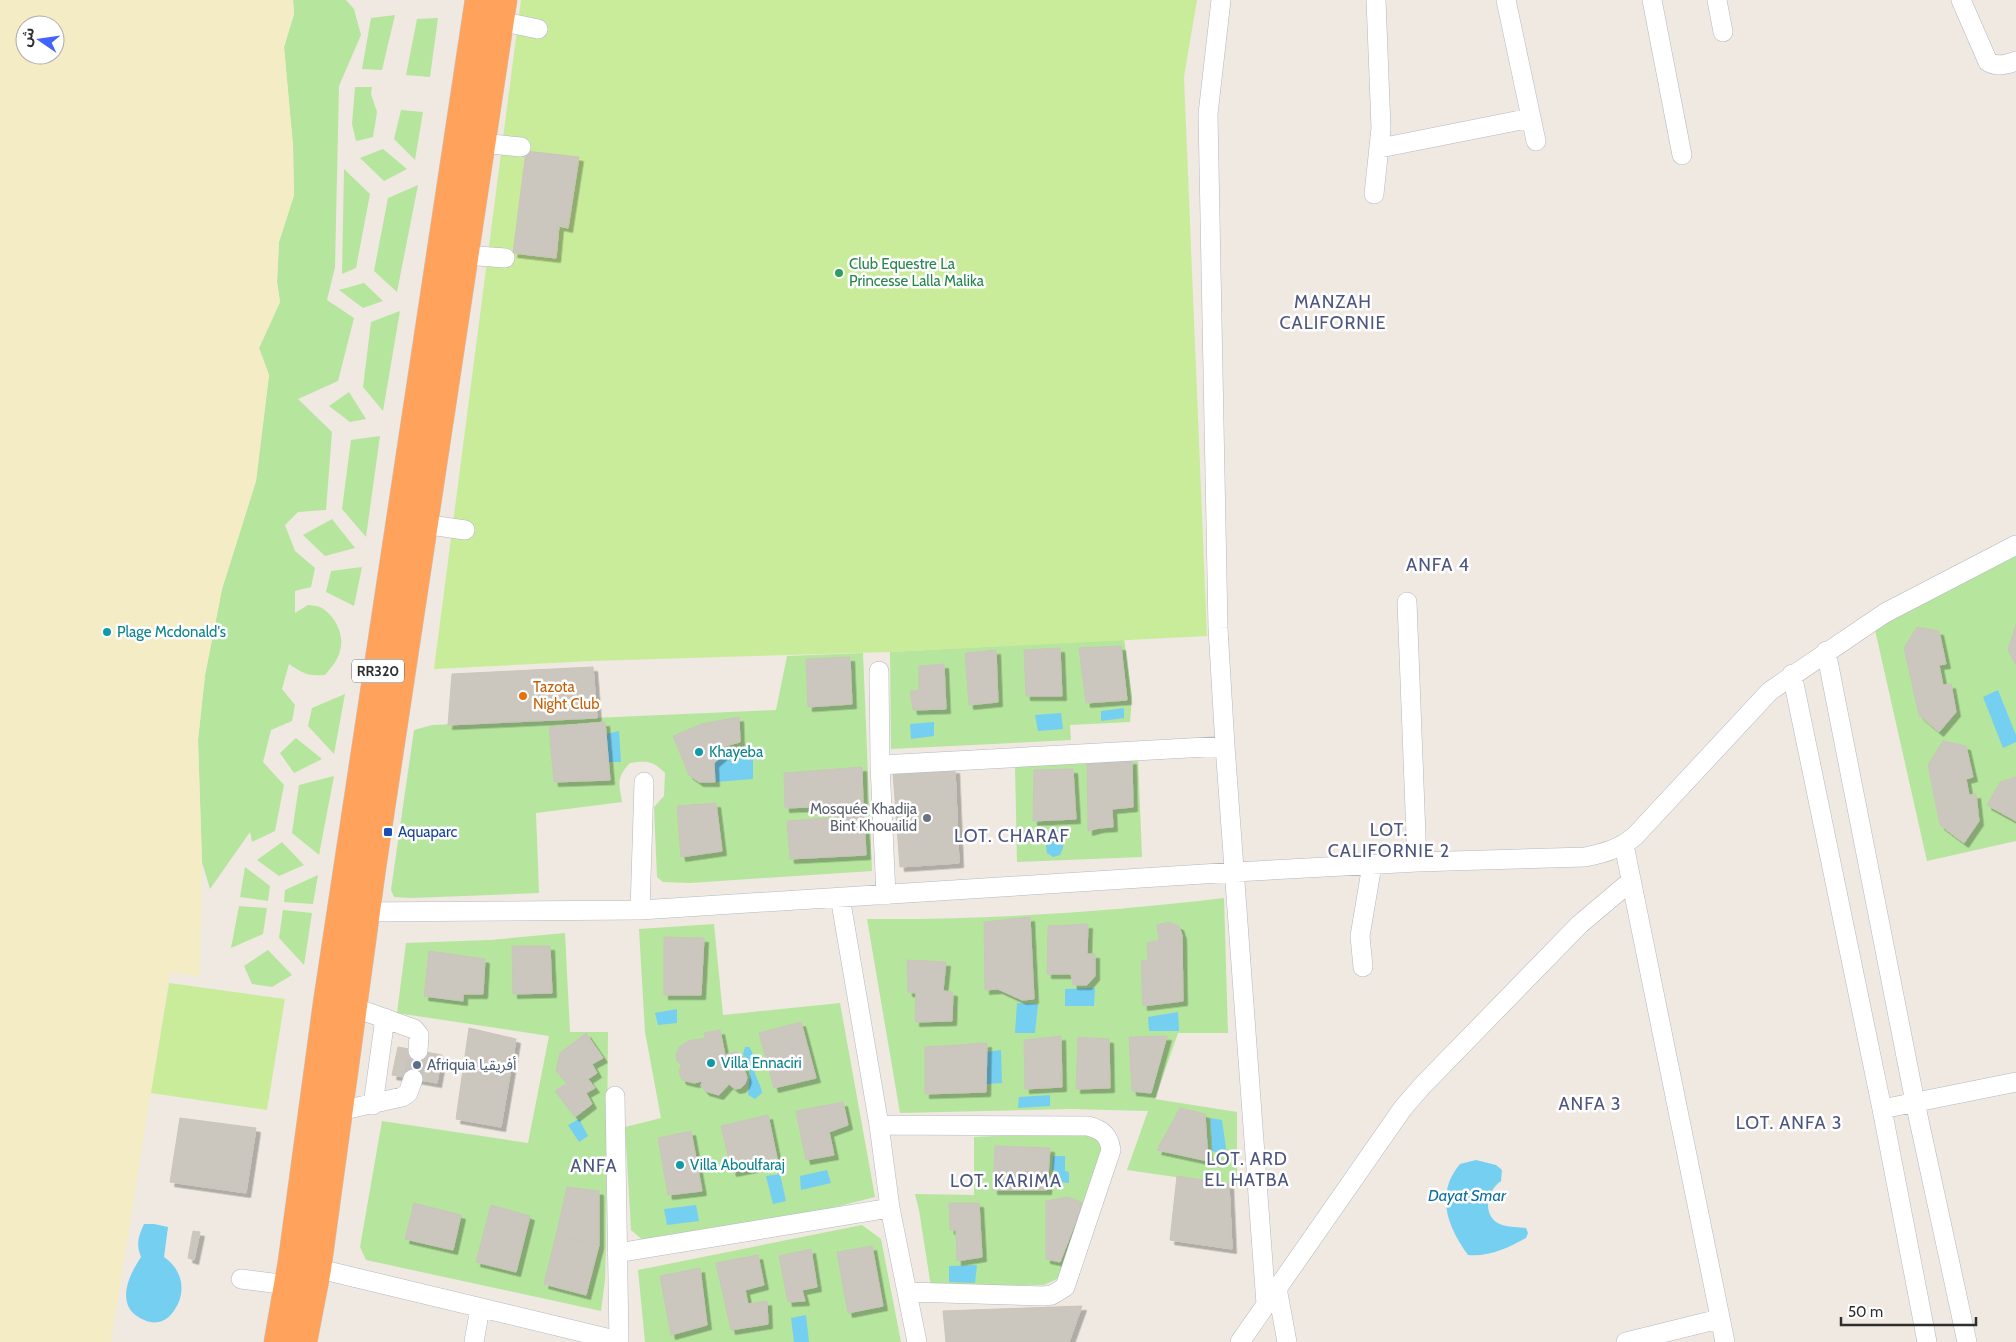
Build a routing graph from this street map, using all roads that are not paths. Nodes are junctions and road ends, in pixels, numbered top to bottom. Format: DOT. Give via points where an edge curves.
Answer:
graph roads {
  1 [pos="479,0"];
  2 [pos="1221,0"];
  3 [pos="1376,0"];
  4 [pos="1506,0"];
  5 [pos="1652,0"];
  6 [pos="1717,0"];
  7 [pos="1961,0"];
  8 [pos="502,11"];
  9 [pos="538,29"];
  10 [pos="1723,32"];
  11 [pos="2016,61"];
  12 [pos="1531,118"];
  13 [pos="1536,141"];
  14 [pos="481,143"];
  15 [pos="521,147"];
  16 [pos="1380,148"];
  17 [pos="1682,155"];
  18 [pos="1374,194"];
  19 [pos="464,255"];
  20 [pos="505,258"];
  21 [pos="423,524"];
  22 [pos="465,530"];
  23 [pos="2016,545"];
  24 [pos="404,575"];
  25 [pos="1407,602"];
  26 [pos="1826,651"];
  27 [pos="879,671"];
  28 [pos="1792,674"];
  29 [pos="1225,746"];
  30 [pos="880,765"];
  31 [pos="644,782"];
  32 [pos="1624,845"];
  33 [pos="1416,862"];
  34 [pos="1372,865"];
  35 [pos="1235,872"];
  36 [pos="1631,880"];
  37 [pos="886,895"];
  38 [pos="840,897"];
  39 [pos="640,910"];
  40 [pos="354,912"];
  41 [pos="1363,967"];
  42 [pos="327,1004"];
  43 [pos="353,1007"];
  44 [pos="385,1018"];
  45 [pos="418,1051"];
  46 [pos="413,1079"];
  47 [pos="2016,1082"];
  48 [pos="615,1096"];
  49 [pos="1916,1102"];
  50 [pos="373,1105"];
  51 [pos="1882,1109"];
  52 [pos="326,1111"];
  53 [pos="878,1125"];
  54 [pos="890,1208"];
  55 [pos="617,1252"];
  56 [pos="299,1272"];
  57 [pos="241,1279"];
  58 [pos="1277,1288"];
  59 [pos="909,1292"];
  60 [pos="1266,1304"];
  61 [pos="480,1308"];
  62 [pos="1719,1319"];
  63 [pos="619,1341"];
  64 [pos="278,1342"];
  65 [pos="303,1342"];
  66 [pos="474,1342"];
  67 [pos="918,1342"];
  68 [pos="1240,1342"];
  69 [pos="1287,1342"];
  70 [pos="1626,1342"];
  71 [pos="1725,1342"];
  72 [pos="1928,1342"];
  73 [pos="1967,1342"];
  1 -- 24 [label="highway, RR320"];
  2 -- 29 [label="street" via="1208,114 1218,628"];
  3 -- 16 [label="street"];
  4 -- 12 [label="street"];
  5 -- 17 [label="street"];
  6 -- 10 [label="street"];
  7 -- 11 [label="street" via="1988,62 1995,66"];
  8 -- 9 [label="street"];
  8 -- 14 [label="highway, RR320"];
  12 -- 13 [label="street"];
  12 -- 16 [label="street"];
  14 -- 15 [label="street"];
  14 -- 19 [label="highway, RR320"];
  16 -- 18 [label="street"];
  19 -- 20 [label="street"];
  19 -- 21 [label="highway, RR320"];
  21 -- 22 [label="street"];
  21 -- 24 [label="highway, RR320"];
  23 -- 26 [label="street" via="1885,613"];
  24 -- 40 [label="highway, RR320"];
  25 -- 33 [label="street"];
  26 -- 28 [label="street"];
  26 -- 49 [label="street"];
  27 -- 30 [label="street"];
  28 -- 32 [label="street" via="1770,691"];
  28 -- 51 [label="street"];
  29 -- 30 [label="street"];
  29 -- 35 [label="street"];
  30 -- 37 [label="street"];
  31 -- 39 [label="street"];
  32 -- 33 [label="street" via="1585,857"];
  32 -- 36 [label="street"];
  33 -- 34 [label="street"];
  34 -- 35 [label="street"];
  34 -- 41 [label="street" via="1360,936"];
  35 -- 37 [label="street"];
  35 -- 60 [label="street"];
  36 -- 58 [label="street" via="1580,924 1423,1085 1392,1123"];
  36 -- 62 [label="street"];
  37 -- 38 [label="street"];
  38 -- 39 [label="street"];
  38 -- 53 [label="street"];
  39 -- 40 [label="street"];
  40 -- 42 [label="highway, RR320"];
  40 -- 43 [label="highway, RR320"];
  42 -- 43 [label="highway"];
  42 -- 52 [label="highway, RR320"];
  43 -- 44 [label="street"];
  43 -- 52 [label="highway, RR320"];
  44 -- 45 [label="street" via="414,1029 419,1035"];
  44 -- 50 [label="street"];
  46 -- 50 [label="street" via="406,1095"];
  47 -- 49 [label="street"];
  48 -- 55 [label="street"];
  49 -- 51 [label="street"];
  49 -- 73 [label="street"];
  50 -- 52 [label="street"];
  51 -- 72 [label="street"];
  52 -- 56 [label="highway, RR320"];
  53 -- 54 [label="street"];
  53 -- 59 [label="street" via="1088,1126 1106,1134 1112,1150 1065,1287 1059,1292 1044,1296"];
  54 -- 55 [label="street"];
  54 -- 59 [label="street"];
  55 -- 63 [label="street"];
  56 -- 57 [label="street"];
  56 -- 61 [label="street"];
  56 -- 64 [label="highway, RR320"];
  56 -- 65 [label="highway, RR320"];
  58 -- 60 [label="street"];
  58 -- 69 [label="street"];
  59 -- 67 [label="street"];
  60 -- 68 [label="street"];
  61 -- 63 [label="street"];
  61 -- 66 [label="street"];
  62 -- 70 [label="street"];
  62 -- 71 [label="street"];
}
